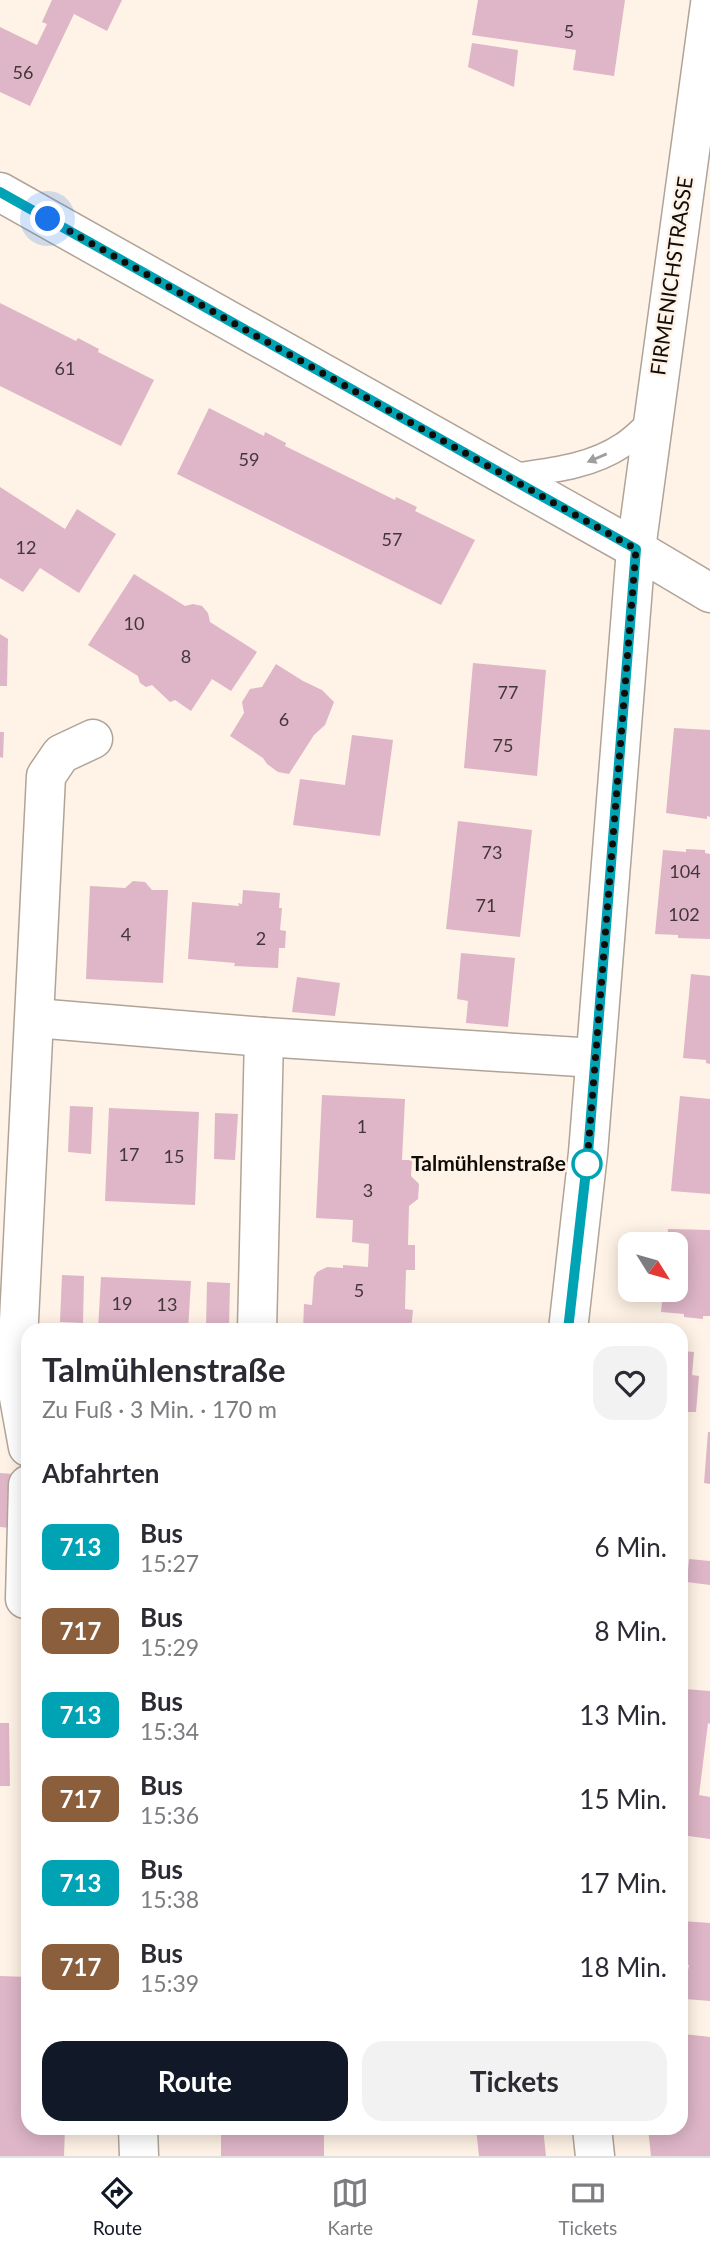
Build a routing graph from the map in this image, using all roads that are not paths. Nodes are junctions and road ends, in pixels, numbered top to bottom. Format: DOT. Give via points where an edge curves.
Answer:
graph roads {
  1 [pos="710,4"];
  2 [pos="0,192"];
  3 [pos="653,419"];
  4 [pos="506,477"];
  5 [pos="636,549"];
  6 [pos="710,593"];
  7 [pos="93,739"];
  8 [pos="35,1018"];
  9 [pos="264,1037"];
  10 [pos="595,1058"];
  11 [pos="257,1323"];
  12 [pos="569,1323"];
  13 [pos="21,1408"];
  14 [pos="21,1564"];
  15 [pos="18,1598"];
  16 [pos="138,2135"];
  17 [pos="593,2135"];
  18 [pos="139,2156"];
  19 [pos="595,2156"];
  1 -- 3 [label="street, FIRMENICHSTRASSE"];
  2 -- 4 [label="street"];
  3 -- 4 [label="lane, one-way" via="624,445 595,460"];
  3 -- 5 [label="street, FIRMENICHSTRASSE"];
  4 -- 5 [label="street"];
  5 -- 6 [label="street"];
  5 -- 10 [label="street, FIRMENICHSTRASSE"];
  7 -- 8 [label="street" via="61,754 46,776"];
  8 -- 9 [label="street"];
  8 -- 13 [label="street" via="16,1381"];
  9 -- 10 [label="street"];
  9 -- 11 [label="street"];
  10 -- 12 [label="street, FIRMENICHSTRASSE"];
  14 -- 15 [label="street"];
  16 -- 18 [label="street"];
  17 -- 19 [label="street"];
}
